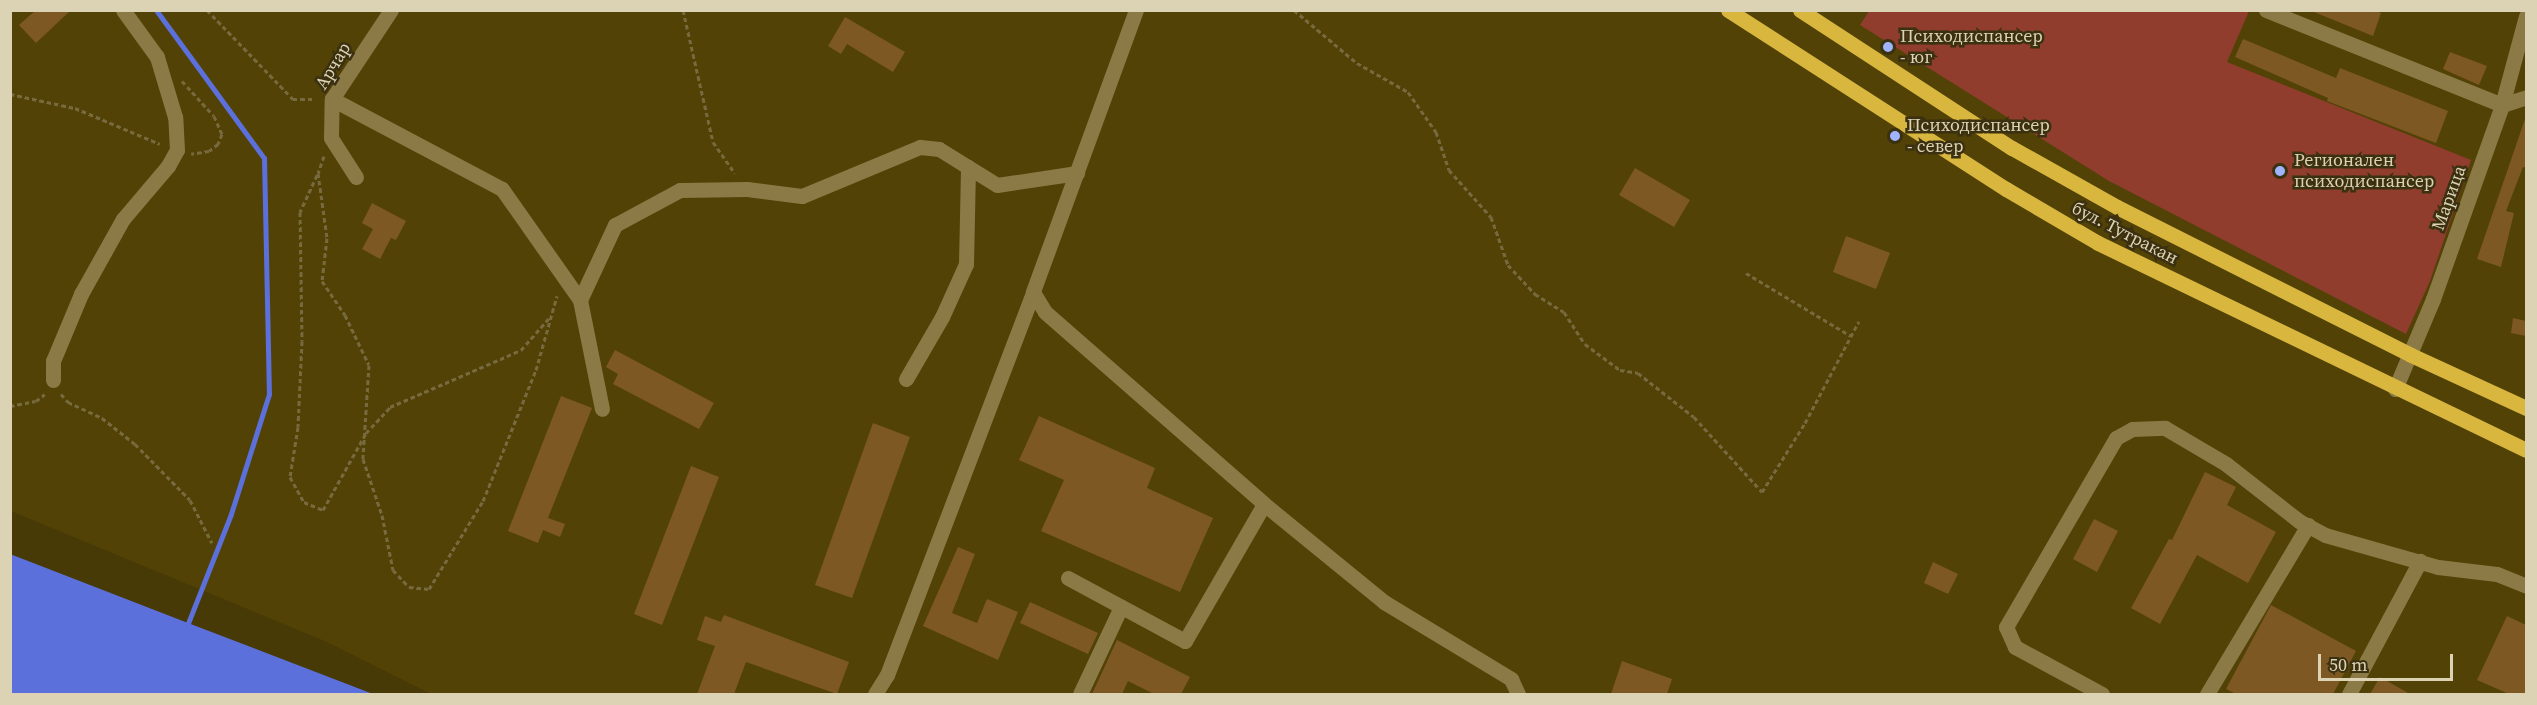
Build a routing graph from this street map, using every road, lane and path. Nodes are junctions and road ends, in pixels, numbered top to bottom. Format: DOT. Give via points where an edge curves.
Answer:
graph roads {
  1 [pos="123,10"];
  2 [pos="207,10"];
  3 [pos="391,10"];
  4 [pos="682,10"];
  5 [pos="1136,10"];
  6 [pos="1294,10"];
  7 [pos="1728,10"];
  8 [pos="1800,10"];
  9 [pos="2266,10"];
  10 [pos="2526,16"];
  11 [pos="179,79"];
  12 [pos="10,94"];
  13 [pos="2526,97"];
  14 [pos="332,99"];
  15 [pos="2502,105"];
  16 [pos="331,138"];
  17 [pos="177,150"];
  18 [pos="968,167"];
  19 [pos="318,173"];
  20 [pos="1077,173"];
  21 [pos="356,177"];
  22 [pos="747,189"];
  23 [pos="1746,273"];
  24 [pos="563,274"];
  25 [pos="1033,292"];
  26 [pos="580,300"];
  27 [pos="552,316"];
  28 [pos="1858,321"];
  29 [pos="1851,336"];
  30 [pos="2411,355"];
  31 [pos="906,379"];
  32 [pos="53,380"];
  33 [pos="2395,389"];
  34 [pos="10,406"];
  35 [pos="2526,408"];
  36 [pos="602,409"];
  37 [pos="366,434"];
  38 [pos="2526,450"];
  39 [pos="1264,504"];
  40 [pos="2308,525"];
  41 [pos="212,543"];
  42 [pos="2420,561"];
  43 [pos="1068,578"];
  44 [pos="2526,586"];
  45 [pos="1121,607"];
  46 [pos="875,694"];
  47 [pos="1080,694"];
  48 [pos="1518,694"];
  49 [pos="2103,694"];
  50 [pos="2207,694"];
  51 [pos="2349,694"];
  1 -- 17 [label="street" via="157,57 175,117"];
  2 -- 14 [label="path" via="293,99"];
  3 -- 14 [label="street, Арчар"];
  4 -- 22 [label="path" via="713,142"];
  5 -- 20 [label="street"];
  6 -- 29 [label="path" via="1357,63 1408,92 1436,132 1449,170 1491,217 1508,265 1534,294 1564,312 1586,344 1620,370 1638,373 1694,417 1762,492 1805,423"];
  7 -- 33 [label="main road, бул. Тутракан" via="2052,217"];
  8 -- 30 [label="main road, бул. Тутракан" via="2012,148 2117,207"];
  9 -- 15 [label="street"];
  10 -- 15 [label="street, Марица"];
  11 -- 17 [label="path" via="214,116 222,134 209,151 189,155"];
  12 -- 17 [label="path" via="75,108 104,118 139,138"];
  13 -- 15 [label="street"];
  14 -- 16 [label="street, Арчар"];
  14 -- 24 [label="street" via="502,189"];
  15 -- 30 [label="street, Марица"];
  16 -- 19 [label="path"];
  16 -- 21 [label="street"];
  17 -- 32 [label="street" via="123,219 81,294 53,361"];
  18 -- 20 [label="street" via="997,185"];
  18 -- 22 [label="street" via="939,149 920,147 802,196"];
  18 -- 31 [label="street" via="966,264 942,317"];
  19 -- 37 [label="path" via="327,238 322,281 345,315 369,365"];
  19 -- 37 [label="path" via="300,212 302,341 298,427 290,477 304,501 323,510"];
  20 -- 25 [label="street"];
  22 -- 26 [label="street" via="680,190 615,225"];
  23 -- 29 [label="path"];
  24 -- 26 [label="street"];
  24 -- 27 [label="path"];
  25 -- 39 [label="street" via="1045,312"];
  25 -- 46 [label="street" via="887,675"];
  26 -- 36 [label="street"];
  27 -- 37 [label="path" via="521,350 390,407"];
  27 -- 37 [label="path" via="536,370 483,501 429,589 409,587 393,570 382,515 363,459"];
  28 -- 29 [label="path"];
  30 -- 33 [label="street, Марица"];
  30 -- 35 [label="main road, бул. Тутракан"];
  32 -- 34 [label="path" via="49,391 36,401"];
  32 -- 41 [label="path" via="68,402 102,418 127,438 190,500"];
  33 -- 38 [label="main road, бул. Тутракан"];
  39 -- 45 [label="street" via="1185,641"];
  39 -- 48 [label="street" via="1384,602 1511,679"];
  40 -- 42 [label="street" via="2354,545"];
  40 -- 49 [label="street" via="2226,464 2165,428 2145,425 2116,438 2006,627 2015,647"];
  40 -- 50 [label="street"];
  42 -- 44 [label="street" via="2497,574"];
  42 -- 51 [label="street"];
  43 -- 45 [label="street"];
  45 -- 47 [label="street"];
}
